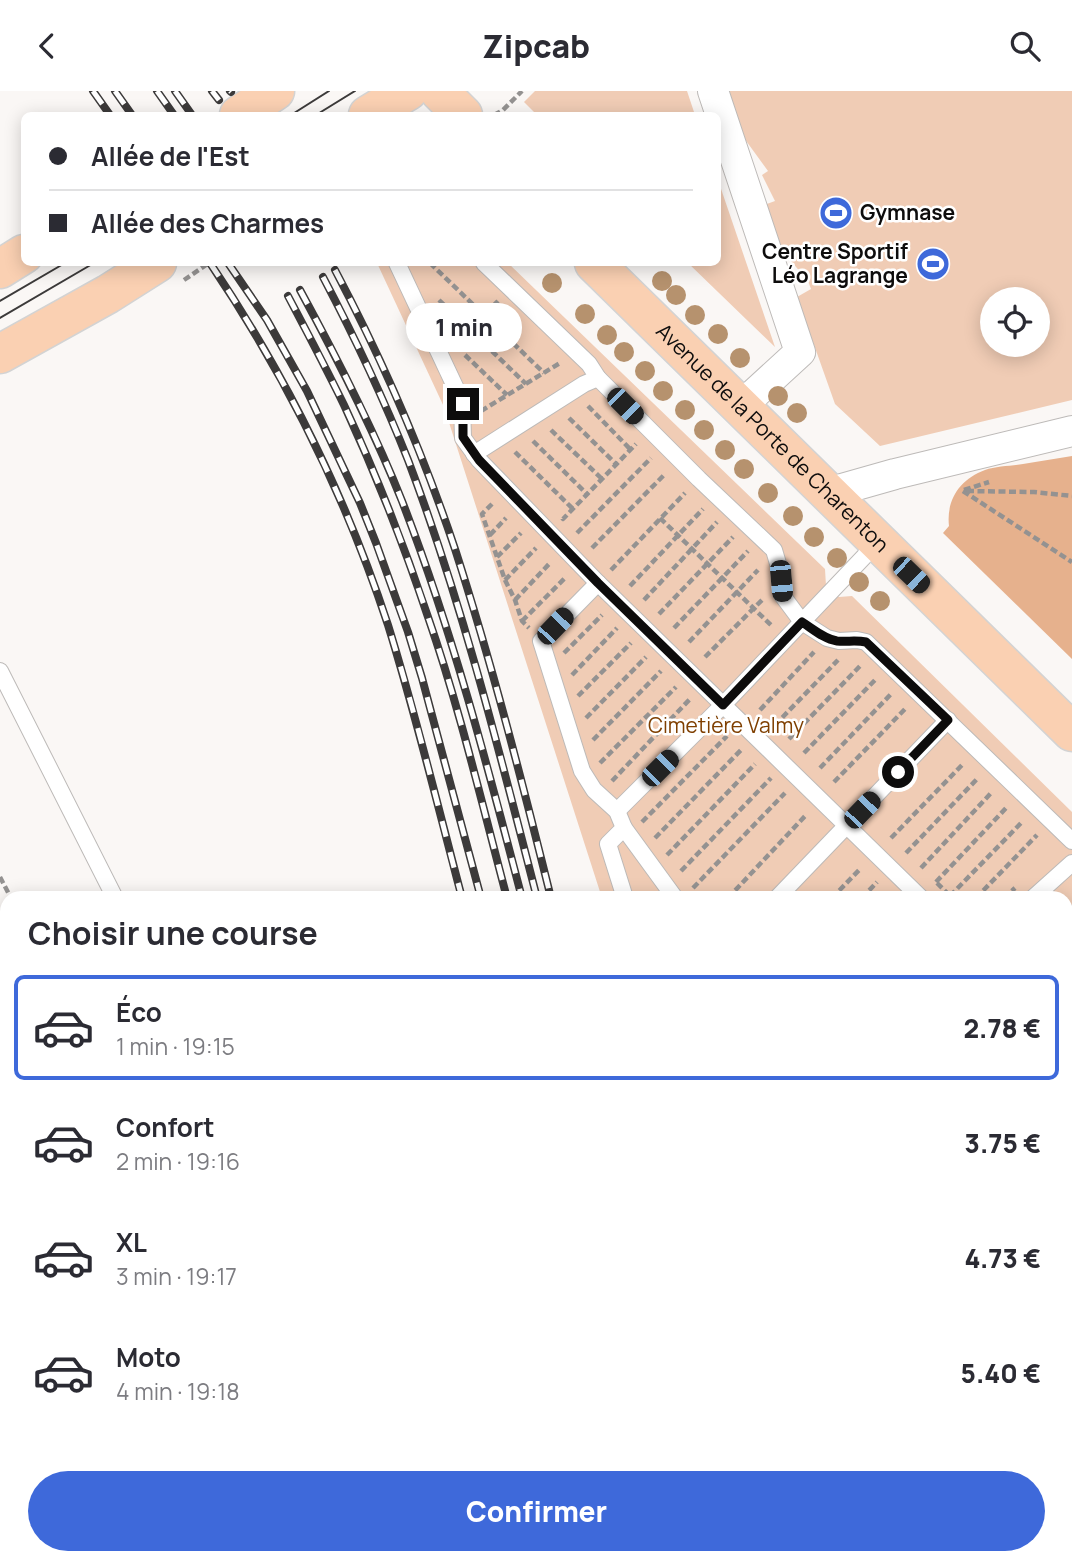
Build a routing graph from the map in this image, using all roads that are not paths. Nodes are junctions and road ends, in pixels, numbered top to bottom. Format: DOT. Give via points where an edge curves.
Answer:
graph roads {
  1 [pos="275,91"];
  2 [pos="439,91"];
  3 [pos="713,91"];
  4 [pos="244,112"];
  5 [pos="460,112"];
  6 [pos="720,112"];
  7 [pos="721,115"];
  8 [pos="21,256"];
  9 [pos="152,266"];
  10 [pos="398,266"];
  11 [pos="487,266"];
  12 [pos="597,266"];
  13 [pos="0,269"];
  14 [pos="0,354"];
  15 [pos="603,383"];
  16 [pos="740,407"];
  17 [pos="1072,431"];
  18 [pos="474,453"];
  19 [pos="828,493"];
  20 [pos="878,542"];
  21 [pos="598,583"];
  22 [pos="802,622"];
  23 [pos="0,671"];
  24 [pos="723,705"];
  25 [pos="948,720"];
  26 [pos="1072,732"];
  27 [pos="617,811"];
  28 [pos="847,825"];
  29 [pos="624,828"];
  30 [pos="1072,841"];
  31 [pos="1072,863"];
  32 [pos="111,891"];
  33 [pos="623,891"];
  34 [pos="670,891"];
  35 [pos="784,891"];
  36 [pos="914,891"];
  37 [pos="1041,891"];
  1 -- 4 [label="main road"];
  2 -- 5 [label="main road"];
  3 -- 6 [label="street"];
  7 -- 16 [label="street" via="800,352"];
  8 -- 13 [label="main road"];
  9 -- 14 [label="main road"];
  10 -- 18 [label="lane" via="463,404 463,437"];
  11 -- 15 [label="lane" via="581,355"];
  12 -- 16 [label="main road, Avenue de la Porte de Charenton"];
  15 -- 18 [label="lane" via="584,384"];
  15 -- 22 [label="lane" via="774,550 782,596"];
  16 -- 19 [label="main road, Avenue de la Porte de Charenton"];
  17 -- 19 [label="street"];
  18 -- 21 [label="lane"];
  19 -- 20 [label="main road, Avenue de la Porte de Charenton"];
  20 -- 22 [label="lane"];
  20 -- 26 [label="main road, Avenue de la Porte de Charenton"];
  21 -- 24 [label="lane"];
  21 -- 27 [label="lane" via="541,641 582,771"];
  22 -- 24 [label="lane"];
  22 -- 25 [label="lane" via="827,638 866,642"];
  23 -- 32 [label="lane"];
  24 -- 27 [label="lane"];
  24 -- 28 [label="lane"];
  25 -- 28 [label="lane"];
  25 -- 30 [label="lane"];
  27 -- 29 [label="lane"];
  28 -- 35 [label="lane"];
  28 -- 36 [label="lane"];
  29 -- 33 [label="lane" via="608,844"];
  29 -- 34 [label="lane"];
  31 -- 37 [label="lane"];
}
